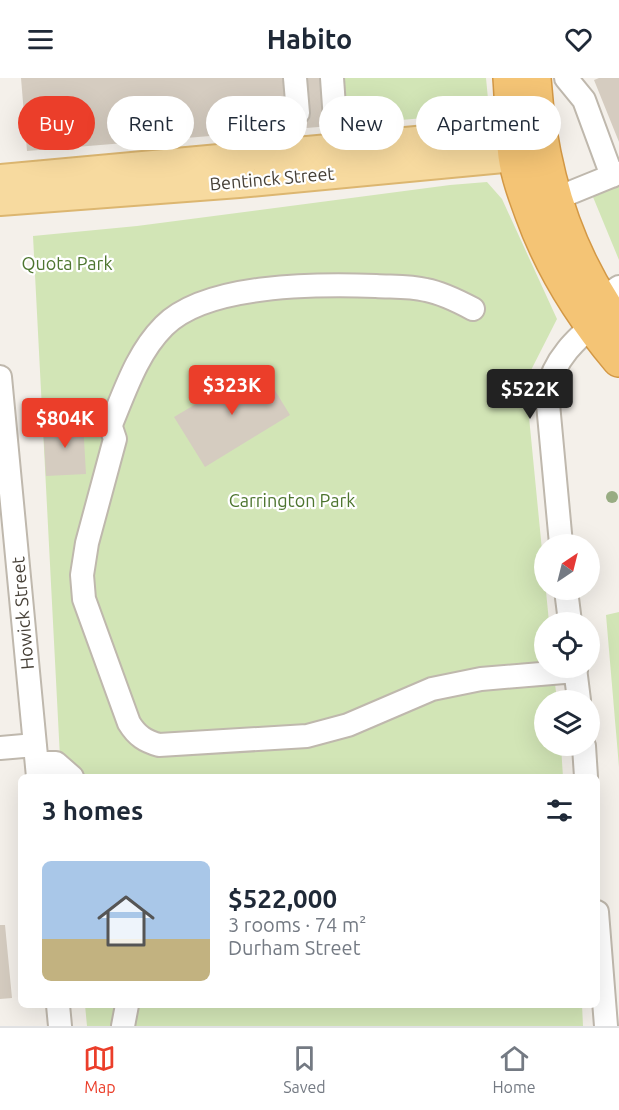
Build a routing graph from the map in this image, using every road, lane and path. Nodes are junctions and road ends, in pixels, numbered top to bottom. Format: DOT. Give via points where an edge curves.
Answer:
graph roads {
  1 [pos="295,78"];
  2 [pos="332,78"];
  3 [pos="542,79"];
  4 [pos="297,96"];
  5 [pos="538,96"];
  6 [pos="461,150"];
  7 [pos="527,150"];
  8 [pos="531,150"];
  9 [pos="237,158"];
  10 [pos="338,161"];
  11 [pos="616,175"];
  12 [pos="0,179"];
  13 [pos="555,199"];
  14 [pos="0,201"];
  15 [pos="473,309"];
  16 [pos="607,310"];
  17 [pos="619,360"];
  18 [pos="0,377"];
  19 [pos="560,534"];
  20 [pos="534,674"];
  21 [pos="0,748"];
  22 [pos="585,756"];
  23 [pos="37,762"];
  24 [pos="69,774"];
  25 [pos="586,774"];
  26 [pos="600,950"];
  27 [pos="58,1008"];
  28 [pos="126,1008"];
  29 [pos="60,1026"];
  30 [pos="123,1026"];
  31 [pos="606,1026"];
  1 -- 4 [label="street"];
  2 -- 10 [label="street"];
  3 -- 5 [label="highway"];
  3 -- 11 [label="street" via="584,100"];
  6 -- 10 [label="main road, Bentinck Street"];
  7 -- 16 [label="highway" via="520,183 561,279"];
  8 -- 13 [label="highway"];
  9 -- 10 [label="main road, Bentinck Street"];
  9 -- 12 [label="main road, Bentinck Street"];
  9 -- 14 [label="main road, Bentinck Street"];
  11 -- 13 [label="street"];
  13 -- 16 [label="highway" via="577,258"];
  15 -- 20 [label="street" via="426,290 344,285 235,294 182,312 165,325 140,357 112,422 116,439 85,551 84,599 129,723 139,736 159,745 307,736 348,725 432,689"];
  16 -- 17 [label="highway"];
  16 -- 19 [label="street" via="561,358 548,393"];
  18 -- 23 [label="street, Howick Street"];
  21 -- 23 [label="street"];
  22 -- 25 [label="street"];
  23 -- 24 [label="street" via="56,763"];
  26 -- 31 [label="street"];
  27 -- 29 [label="street"];
  28 -- 30 [label="street"];
}
